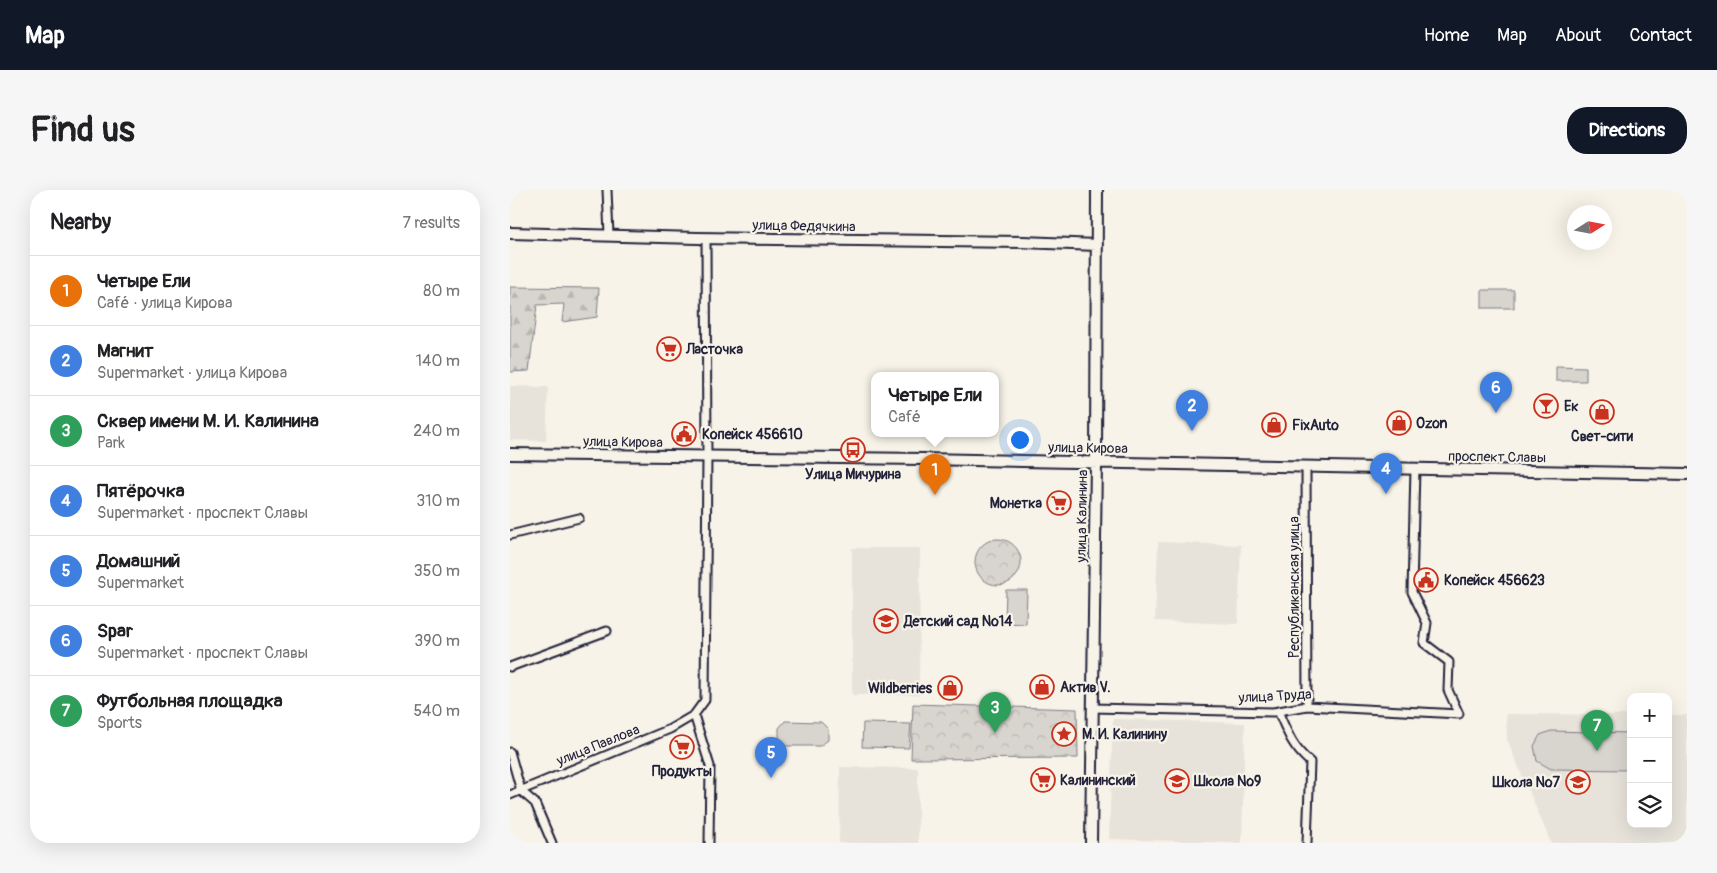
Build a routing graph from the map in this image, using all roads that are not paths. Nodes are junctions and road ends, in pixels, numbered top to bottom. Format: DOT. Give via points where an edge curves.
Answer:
graph roads {
  1 [pos="607,190"];
  2 [pos="1097,190"];
  3 [pos="510,233"];
  4 [pos="609,235"];
  5 [pos="706,238"];
  6 [pos="1097,245"];
  7 [pos="510,454"];
  8 [pos="707,457"];
  9 [pos="1096,462"];
  10 [pos="1306,467"];
  11 [pos="1415,469"];
  12 [pos="1687,474"];
  13 [pos="579,518"];
  14 [pos="510,535"];
  15 [pos="607,630"];
  16 [pos="510,667"];
  17 [pos="1307,706"];
  18 [pos="1092,708"];
  19 [pos="1278,711"];
  20 [pos="694,715"];
  21 [pos="510,752"];
  22 [pos="521,790"];
  23 [pos="510,795"];
  24 [pos="552,843"];
  25 [pos="709,843"];
  26 [pos="1091,843"];
  27 [pos="1307,843"];
  1 -- 4 [label="street"];
  2 -- 6 [label="street, улица Калинина"];
  3 -- 4 [label="street, улица Федячкина"];
  4 -- 5 [label="street, улица Федячкина"];
  5 -- 6 [label="street, улица Федячкина"];
  5 -- 8 [label="street"];
  6 -- 9 [label="street, улица Калинина"];
  7 -- 8 [label="street, улица Кирова"];
  8 -- 9 [label="street, улица Кирова"];
  8 -- 20 [label="street" via="705,700"];
  9 -- 10 [label="street, улица Кирова"];
  9 -- 18 [label="street, улица Калинина"];
  10 -- 11 [label="street, проспект Славы"];
  10 -- 17 [label="street, Республиканская улица"];
  11 -- 12 [label="street, проспект Славы"];
  11 -- 17 [label="street, улица Труда" via="1412,592 1427,623 1424,644 1449,662 1448,690 1459,714"];
  13 -- 14 [label="street"];
  15 -- 16 [label="street"];
  17 -- 19 [label="street, улица Труда"];
  18 -- 19 [label="street, улица Труда"];
  18 -- 26 [label="street, улица Калинина"];
  19 -- 27 [label="street" via="1289,739 1298,753 1310,762"];
  20 -- 22 [label="street, улица Павлова" via="670,729"];
  20 -- 25 [label="street" via="710,766"];
  21 -- 22 [label="street"];
  22 -- 23 [label="street, улица Павлова"];
  22 -- 24 [label="street" via="535,803"];
}
